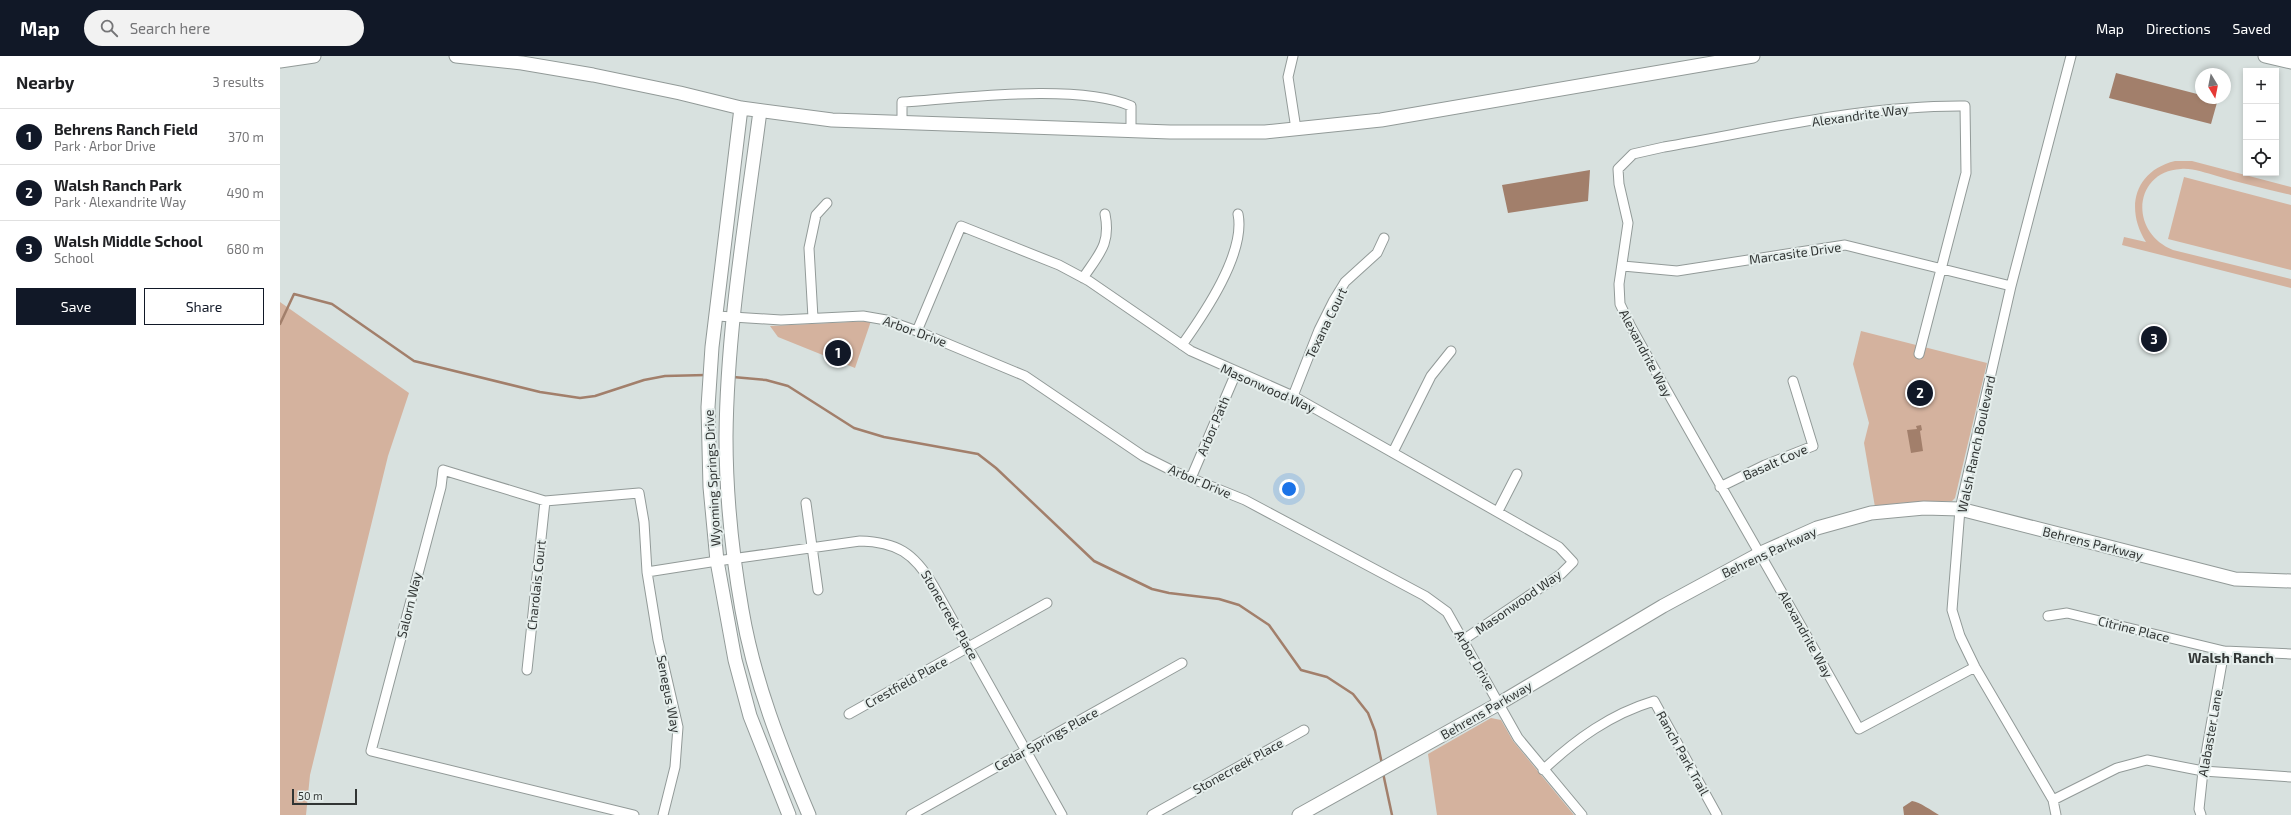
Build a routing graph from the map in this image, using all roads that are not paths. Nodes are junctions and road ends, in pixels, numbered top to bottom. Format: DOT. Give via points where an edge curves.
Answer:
graph roads {
  1 [pos="314,56"];
  2 [pos="456,56"];
  3 [pos="1293,56"];
  4 [pos="1753,56"];
  5 [pos="2071,56"];
  6 [pos="2265,56"];
  7 [pos="280,61"];
  8 [pos="2291,62"];
  9 [pos="741,108"];
  10 [pos="760,111"];
  11 [pos="902,123"];
  12 [pos="1131,129"];
  13 [pos="1296,129"];
  14 [pos="827,203"];
  15 [pos="1105,214"];
  16 [pos="1238,214"];
  17 [pos="1384,238"];
  18 [pos="1623,266"];
  19 [pos="1941,269"];
  20 [pos="1083,278"];
  21 [pos="2011,286"];
  22 [pos="717,316"];
  23 [pos="735,317"];
  24 [pos="813,318"];
  25 [pos="917,331"];
  26 [pos="1182,345"];
  27 [pos="1451,351"];
  28 [pos="1919,354"];
  29 [pos="1236,373"];
  30 [pos="1793,381"];
  31 [pos="1293,396"];
  32 [pos="1393,452"];
  33 [pos="1517,474"];
  34 [pos="1191,478"];
  35 [pos="1720,487"];
  36 [pos="544,501"];
  37 [pos="806,503"];
  38 [pos="1960,509"];
  39 [pos="1498,511"];
  40 [pos="812,548"];
  41 [pos="1761,553"];
  42 [pos="734,558"];
  43 [pos="717,561"];
  44 [pos="647,572"];
  45 [pos="2291,581"];
  46 [pos="818,590"];
  47 [pos="1047,603"];
  48 [pos="2048,616"];
  49 [pos="1463,640"];
  50 [pos="968,648"];
  51 [pos="2224,651"];
  52 [pos="2291,654"];
  53 [pos="1182,663"];
  54 [pos="1975,667"];
  55 [pos="527,670"];
  56 [pos="1500,703"];
  57 [pos="849,714"];
  58 [pos="1304,730"];
  59 [pos="1026,751"];
  60 [pos="1543,770"];
  61 [pos="2203,770"];
  62 [pos="2291,776"];
  63 [pos="2053,800"];
  64 [pos="634,815"];
  65 [pos="663,815"];
  66 [pos="788,815"];
  67 [pos="809,815"];
  68 [pos="911,815"];
  69 [pos="1062,815"];
  70 [pos="1152,815"];
  71 [pos="1299,815"];
  72 [pos="1582,815"];
  73 [pos="1717,815"];
  74 [pos="2056,815"];
  75 [pos="2201,815"];
  1 -- 7 [label="street"];
  2 -- 9 [label="street" via="522,63 593,75"];
  3 -- 13 [label="street" via="1288,77"];
  4 -- 13 [label="street" via="1381,120"];
  5 -- 21 [label="street, Walsh Ranch Boulevard"];
  6 -- 8 [label="street"];
  9 -- 10 [label="street"];
  9 -- 22 [label="street, Wyoming Springs Drive"];
  10 -- 11 [label="street" via="832,120"];
  10 -- 23 [label="street, Wyoming Springs Drive" via="745,216"];
  11 -- 12 [label="street"];
  11 -- 12 [label="street" via="902,102 984,96 1066,95 1119,100 1131,106"];
  12 -- 13 [label="street" via="1170,132 1265,132"];
  14 -- 24 [label="street" via="816,215 809,248"];
  15 -- 20 [label="street" via="1106,240"];
  16 -- 26 [label="street" via="1240,234 1234,250 1208,308"];
  17 -- 31 [label="street, Texana Court" via="1377,253 1345,282 1334,300 1319,330"];
  18 -- 19 [label="street, Marcasite Drive" via="1677,272 1845,245"];
  18 -- 19 [label="street, Alexandrite Way" via="1628,223 1618,169 1633,154 1863,113 1965,106 1966,173"];
  18 -- 35 [label="street, Alexandrite Way" via="1619,284 1620,304"];
  19 -- 21 [label="street, Marcasite Drive"];
  19 -- 28 [label="street, Alexandrite Way"];
  20 -- 25 [label="street, Masonwood Way" via="1059,265 961,226"];
  20 -- 26 [label="street, Masonwood Way"];
  21 -- 38 [label="street, Walsh Ranch Boulevard"];
  22 -- 23 [label="street, Arbor Drive"];
  22 -- 43 [label="street, Wyoming Springs Drive" via="708,408 710,487"];
  23 -- 24 [label="street, Arbor Drive" via="781,320"];
  23 -- 42 [label="street, Wyoming Springs Drive" via="727,406"];
  24 -- 25 [label="street, Arbor Drive" via="874,317"];
  25 -- 34 [label="street, Arbor Drive" via="1025,376 1126,445"];
  26 -- 29 [label="street, Masonwood Way" via="1204,359"];
  27 -- 32 [label="street" via="1431,376"];
  29 -- 31 [label="street, Masonwood Way"];
  29 -- 34 [label="street, Arbor Path"];
  30 -- 35 [label="street, Basalt Cove" via="1813,446"];
  31 -- 32 [label="street, Masonwood Way"];
  32 -- 39 [label="street, Masonwood Way"];
  33 -- 39 [label="street"];
  34 -- 49 [label="street, Arbor Drive" via="1245,500 1425,596 1447,612"];
  35 -- 41 [label="street, Alexandrite Way"];
  36 -- 44 [label="street, Salorn Way" via="639,493 644,522"];
  36 -- 55 [label="street, Charolais Court"];
  36 -- 64 [label="street, Salorn Way" via="443,470 441,487 372,751"];
  37 -- 40 [label="street"];
  38 -- 41 [label="street, Behrens Parkway" via="1924,508 1871,513 1817,528"];
  38 -- 45 [label="street, Behrens Parkway" via="2235,579"];
  38 -- 54 [label="street, Walsh Ranch Boulevard" via="1952,610 1960,636"];
  39 -- 49 [label="street, Masonwood Way" via="1559,547 1573,562 1561,574"];
  40 -- 42 [label="street, Stonecreek Place"];
  40 -- 46 [label="street"];
  40 -- 50 [label="street, Stonecreek Place" via="878,542 909,554 923,568"];
  41 -- 54 [label="street, Alexandrite Way" via="1859,729"];
  41 -- 56 [label="street, Behrens Parkway" via="1663,606"];
  42 -- 43 [label="street"];
  42 -- 67 [label="street, Wyoming Springs Drive" via="742,611 757,674 773,727"];
  43 -- 44 [label="street"];
  43 -- 66 [label="street, Wyoming Springs Drive" via="735,660 750,716"];
  44 -- 65 [label="street, Senegus Way" via="658,640 678,727 675,768"];
  47 -- 50 [label="street, Crestfield Place"];
  48 -- 51 [label="street, Citrine Place" via="2067,613"];
  49 -- 56 [label="street, Arbor Drive"];
  50 -- 57 [label="street, Crestfield Place"];
  50 -- 59 [label="street, Stonecreek Place"];
  51 -- 52 [label="street, Citrine Place"];
  51 -- 61 [label="street, Alabaster Lane"];
  53 -- 59 [label="street, Cedar Springs Place"];
  54 -- 63 [label="street, Walsh Ranch Boulevard"];
  56 -- 60 [label="street, Arbor Drive" via="1518,738"];
  56 -- 71 [label="street, Behrens Parkway"];
  58 -- 70 [label="street, Stonecreek Place"];
  59 -- 68 [label="street, Cedar Springs Place"];
  59 -- 69 [label="street, Stonecreek Place"];
  60 -- 72 [label="street, Arbor Drive"];
  60 -- 73 [label="street, Ranch Park Trail" via="1572,743 1628,709 1654,701"];
  61 -- 62 [label="street"];
  61 -- 63 [label="street" via="2147,760 2117,768"];
  61 -- 75 [label="street, Alabaster Lane" via="2199,809"];
  63 -- 74 [label="street, Walsh Ranch Boulevard"];
}
